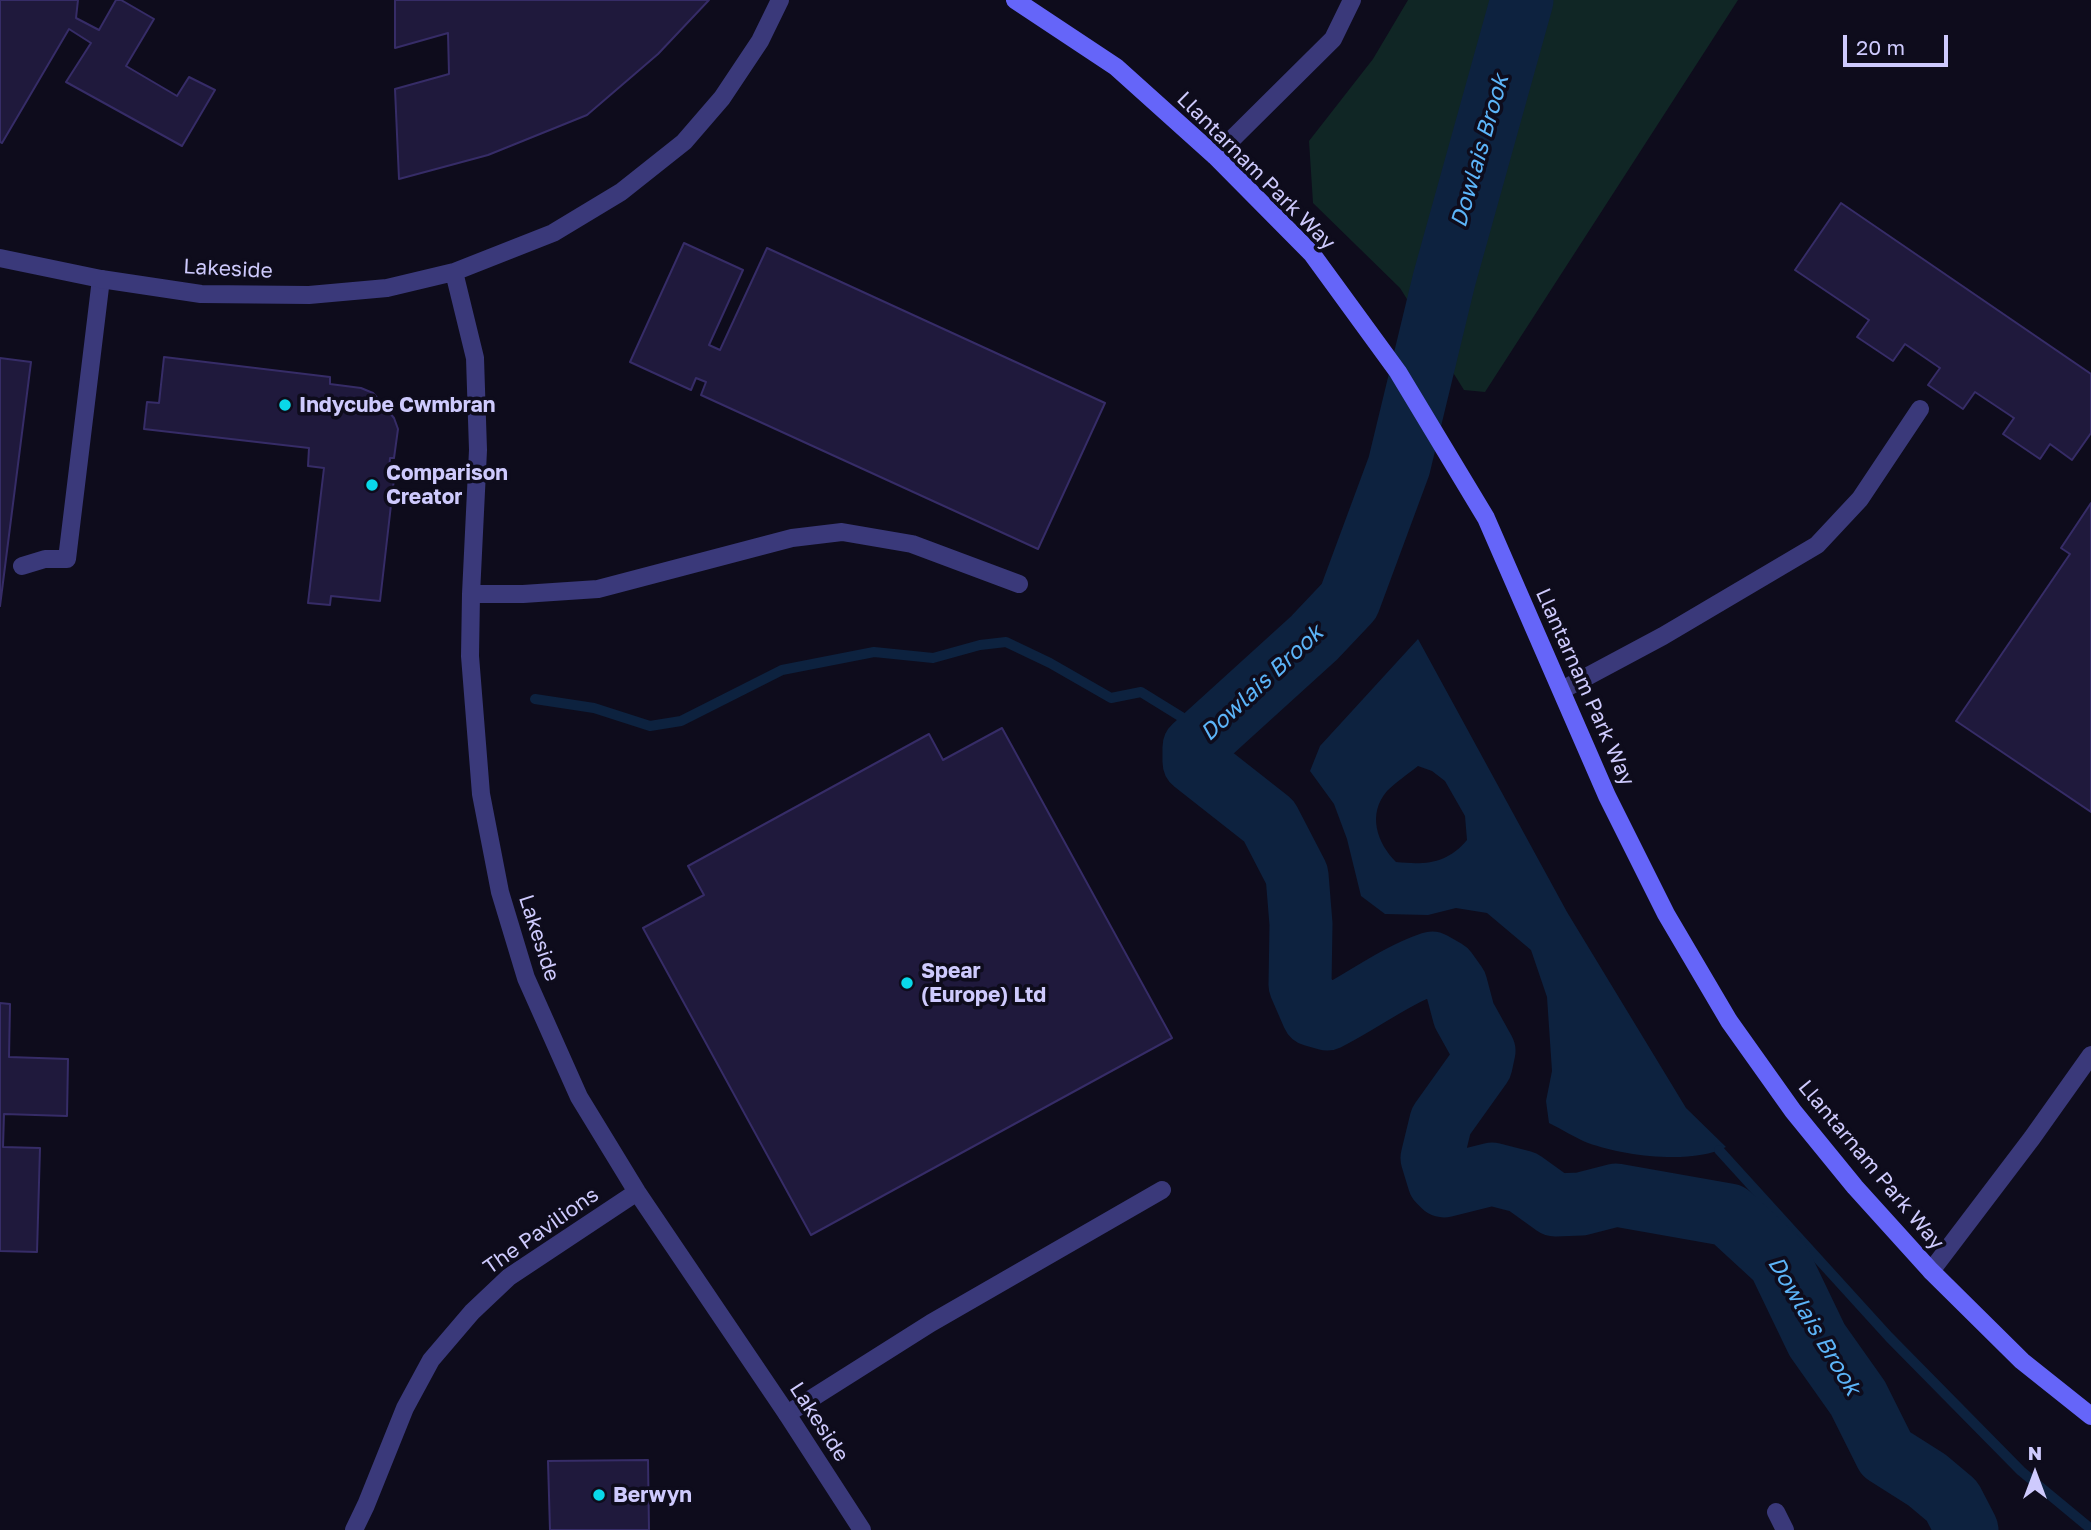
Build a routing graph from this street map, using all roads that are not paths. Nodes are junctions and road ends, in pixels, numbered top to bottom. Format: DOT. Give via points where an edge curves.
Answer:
graph roads {
  1 [pos="780,0"];
  2 [pos="1015,0"];
  3 [pos="1352,0"];
  4 [pos="1215,156"];
  5 [pos="0,258"];
  6 [pos="454,272"];
  7 [pos="101,279"];
  8 [pos="1920,409"];
  9 [pos="22,566"];
  10 [pos="1018,584"];
  11 [pos="471,594"];
  12 [pos="1562,690"];
  13 [pos="2091,1055"];
  14 [pos="1162,1190"];
  15 [pos="637,1192"];
  16 [pos="1931,1271"];
  17 [pos="787,1414"];
  18 [pos="2091,1416"];
  19 [pos="1776,1513"];
  20 [pos="354,1530"];
  21 [pos="862,1530"];
  22 [pos="1785,1530"];
  1 -- 6 [label="street, Lakeside" via="760,41 722,98 684,142 621,192 552,233"];
  2 -- 4 [label="street, Llantarnam Park Way" via="1116,67"];
  3 -- 4 [label="street" via="1334,39"];
  4 -- 12 [label="street, Llantarnam Park Way" via="1312,254 1398,372 1486,518"];
  5 -- 7 [label="street, Lakeside"];
  6 -- 7 [label="street, Lakeside" via="387,288 309,295 201,294"];
  6 -- 11 [label="street, Lakeside" via="475,358 478,450"];
  7 -- 9 [label="street" via="67,559"];
  8 -- 12 [label="street" via="1860,499 1817,545"];
  10 -- 11 [label="street" via="912,544 842,532 792,538 598,589"];
  11 -- 15 [label="street, Lakeside" via="470,656 481,794 500,892 526,978 579,1097"];
  12 -- 16 [label="street, Llantarnam Park Way" via="1665,914 1729,1021 1793,1111"];
  13 -- 16 [label="street"];
  14 -- 17 [label="street" via="931,1323"];
  15 -- 17 [label="street, Lakeside"];
  15 -- 20 [label="street, The Pavilions" via="509,1277 431,1360 405,1408"];
  16 -- 18 [label="street, Llantarnam Park Way" via="2022,1361"];
  17 -- 21 [label="street, Lakeside"];
  19 -- 22 [label="street"];
}
